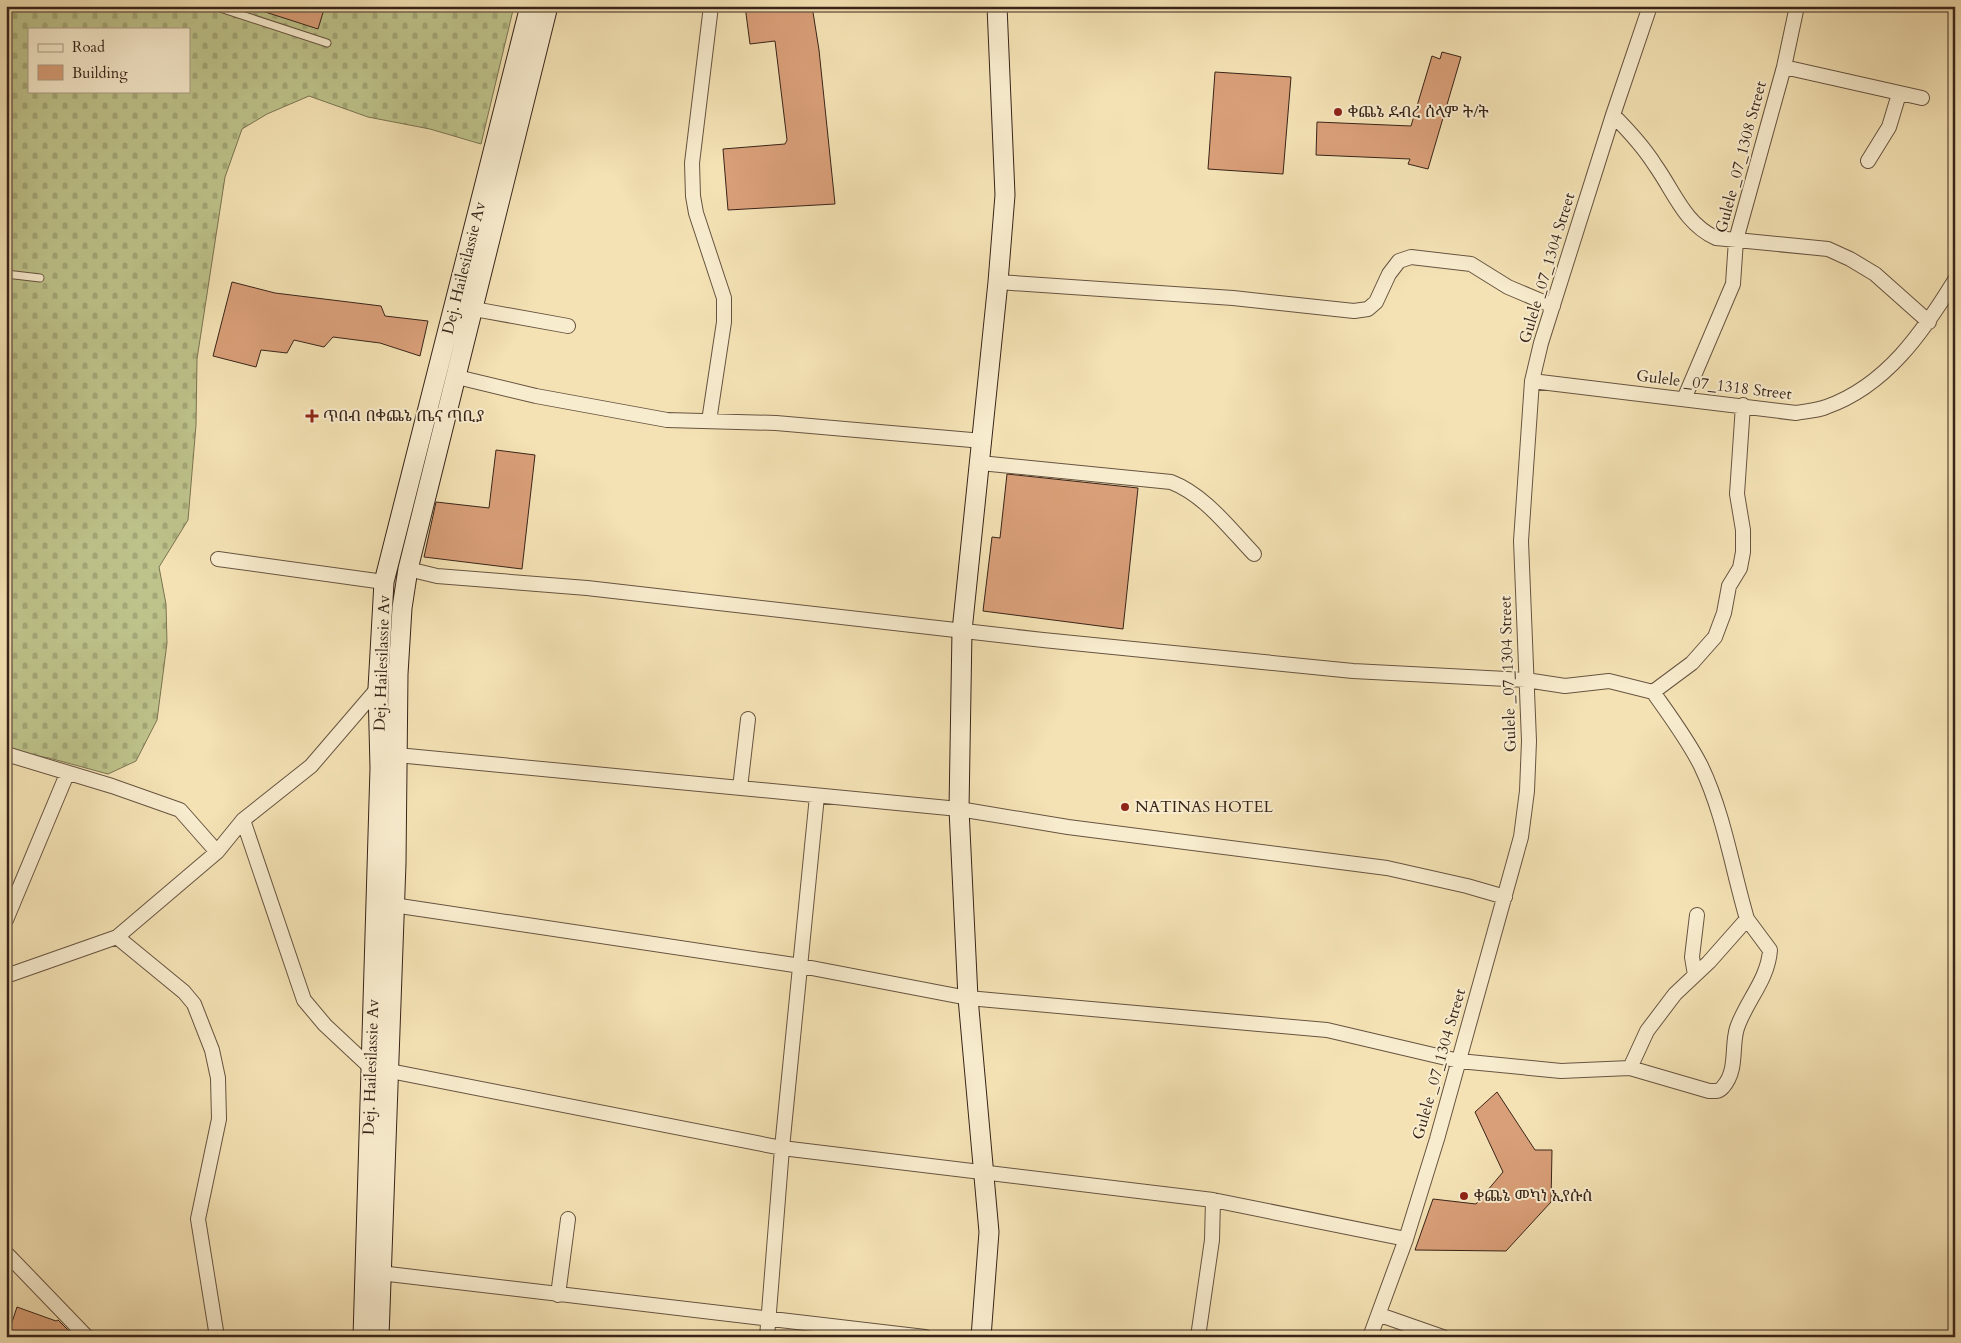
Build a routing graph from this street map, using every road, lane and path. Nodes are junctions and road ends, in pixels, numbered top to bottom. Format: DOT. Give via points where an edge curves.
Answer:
graph roads {
  1 [pos="214,6"];
  2 [pos="530,6"];
  3 [pos="548,6"];
  4 [pos="711,6"];
  5 [pos="997,6"];
  6 [pos="1650,6"];
  7 [pos="1798,6"];
  8 [pos="327,43"];
  9 [pos="1784,67"];
  10 [pos="1899,94"];
  11 [pos="1922,98"];
  12 [pos="1613,115"];
  13 [pos="1868,161"];
  14 [pos="1736,240"];
  15 [pos="6,274"];
  16 [pos="40,278"];
  17 [pos="1955,280"];
  18 [pos="998,282"];
  19 [pos="1552,306"];
  20 [pos="474,309"];
  21 [pos="1929,322"];
  22 [pos="568,326"];
  23 [pos="457,377"];
  24 [pos="1532,381"];
  25 [pos="1684,399"];
  26 [pos="1743,405"];
  27 [pos="709,421"];
  28 [pos="983,441"];
  29 [pos="980,463"];
  30 [pos="1254,554"];
  31 [pos="218,559"];
  32 [pos="408,569"];
  33 [pos="384,582"];
  34 [pos="962,631"];
  35 [pos="1526,680"];
  36 [pos="378,688"];
  37 [pos="1654,692"];
  38 [pos="748,719"];
  39 [pos="6,754"];
  40 [pos="397,755"];
  41 [pos="67,774"];
  42 [pos="740,788"];
  43 [pos="817,796"];
  44 [pos="959,809"];
  45 [pos="244,820"];
  46 [pos="217,852"];
  47 [pos="1505,897"];
  48 [pos="393,905"];
  49 [pos="1696,915"];
  50 [pos="1747,919"];
  51 [pos="6,920"];
  52 [pos="117,937"];
  53 [pos="801,966"];
  54 [pos="1695,975"];
  55 [pos="6,976"];
  56 [pos="968,998"];
  57 [pos="1459,1061"];
  58 [pos="371,1068"];
  59 [pos="1630,1068"];
  60 [pos="390,1071"];
  61 [pos="782,1148"];
  62 [pos="984,1171"];
  63 [pos="1213,1200"];
  64 [pos="568,1219"];
  65 [pos="1406,1239"];
  66 [pos="6,1253"];
  67 [pos="380,1273"];
  68 [pos="558,1295"];
  69 [pos="1380,1315"];
  70 [pos="769,1317"];
  71 [pos="88,1337"];
  72 [pos="217,1337"];
  73 [pos="363,1337"];
  74 [pos="379,1337"];
  75 [pos="767,1337"];
  76 [pos="925,1337"];
  77 [pos="981,1337"];
  78 [pos="1198,1337"];
  79 [pos="1370,1337"];
  80 [pos="1443,1337"];
  1 -- 8 [label="lane"];
  2 -- 33 [label="main road, Dej. Hailesilassie Av"];
  3 -- 20 [label="main road"];
  4 -- 27 [label="street" via="692,162 696,213 724,298 724,322"];
  5 -- 18 [label="main road" via="1004,187"];
  6 -- 12 [label="street, Gulele _07_1304 Street"];
  7 -- 9 [label="street, Gulele _07_1308 Street"];
  9 -- 10 [label="street"];
  9 -- 14 [label="street, Gulele _07_1308 Street"];
  10 -- 11 [label="street"];
  10 -- 13 [label="street" via="1889,127"];
  12 -- 14 [label="street" via="1637,140 1700,230 1716,238"];
  12 -- 19 [label="street, Gulele _07_1304 Street"];
  14 -- 21 [label="street" via="1828,249 1875,274"];
  14 -- 25 [label="street, Gulele _07_1308 Street" via="1733,284"];
  15 -- 16 [label="lane"];
  17 -- 21 [label="street, Gulele _07_1318 Street"];
  18 -- 19 [label="street" via="1233,298 1354,311 1368,309 1376,302 1389,274 1399,261 1410,257 1471,264 1508,287"];
  18 -- 28 [label="main road"];
  19 -- 24 [label="street, Gulele _07_1304 Street"];
  20 -- 22 [label="street"];
  20 -- 23 [label="main road"];
  21 -- 26 [label="street, Gulele _07_1318 Street" via="1890,368 1855,393 1825,408 1796,413"];
  23 -- 27 [label="street" via="536,396 667,420"];
  23 -- 32 [label="main road"];
  24 -- 25 [label="street, Gulele _07_1318 Street"];
  24 -- 35 [label="street, Gulele _07_1304 Street" via="1521,541"];
  25 -- 26 [label="street, Gulele _07_1318 Street"];
  26 -- 37 [label="street" via="1737,494 1743,530 1740,568 1729,586 1724,613 1711,643 1692,663"];
  27 -- 28 [label="street" via="776,423"];
  28 -- 29 [label="main road"];
  29 -- 30 [label="street" via="1171,482 1197,497"];
  29 -- 34 [label="main road"];
  31 -- 33 [label="street"];
  32 -- 34 [label="street" via="437,576 688,599"];
  32 -- 40 [label="main road" via="402,608"];
  33 -- 36 [label="main road, Dej. Hailesilassie Av"];
  34 -- 35 [label="street" via="1353,671"];
  34 -- 44 [label="main road"];
  35 -- 37 [label="street" via="1565,686 1609,682"];
  35 -- 47 [label="street, Gulele _07_1304 Street" via="1527,792 1521,837"];
  36 -- 45 [label="street" via="311,766"];
  36 -- 58 [label="main road, Dej. Hailesilassie Av" via="380,768"];
  37 -- 50 [label="street" via="1701,766 1721,819"];
  38 -- 42 [label="street"];
  39 -- 41 [label="street"];
  40 -- 42 [label="street"];
  40 -- 48 [label="main road"];
  41 -- 46 [label="street" via="180,810"];
  41 -- 51 [label="street"];
  42 -- 43 [label="street"];
  43 -- 44 [label="street"];
  43 -- 53 [label="street"];
  44 -- 47 [label="street" via="1068,827 1387,868"];
  44 -- 56 [label="main road"];
  45 -- 46 [label="street"];
  45 -- 58 [label="street" via="304,1000 325,1025"];
  46 -- 52 [label="street"];
  47 -- 57 [label="street, Gulele _07_1304 Street"];
  48 -- 53 [label="street"];
  48 -- 60 [label="main road"];
  49 -- 54 [label="street" via="1692,957"];
  50 -- 54 [label="street"];
  50 -- 59 [label="street" via="1770,950 1769,963 1737,1028 1732,1069 1724,1087 1709,1091"];
  52 -- 55 [label="street"];
  52 -- 72 [label="street" via="184,992 194,1004 212,1050 218,1078 219,1119 198,1219"];
  53 -- 56 [label="street"];
  53 -- 61 [label="street"];
  54 -- 59 [label="street" via="1675,994 1647,1031"];
  56 -- 57 [label="street" via="1327,1030"];
  56 -- 62 [label="main road"];
  57 -- 59 [label="street" via="1561,1071"];
  57 -- 65 [label="street, Gulele _07_1304 Street"];
  58 -- 73 [label="main road, Dej. Hailesilassie Av"];
  60 -- 61 [label="street"];
  60 -- 67 [label="main road"];
  61 -- 62 [label="street"];
  61 -- 70 [label="street"];
  62 -- 63 [label="street"];
  62 -- 77 [label="main road" via="988,1232"];
  63 -- 65 [label="street"];
  63 -- 78 [label="street" via="1212,1240"];
  64 -- 68 [label="street"];
  65 -- 69 [label="street, Gulele _07_1304 Street"];
  66 -- 71 [label="street"];
  67 -- 68 [label="street"];
  67 -- 74 [label="main road"];
  68 -- 70 [label="street"];
  69 -- 79 [label="street, Gulele _07_1304 Street"];
  69 -- 80 [label="street"];
  70 -- 75 [label="street"];
  70 -- 76 [label="street"];
}
